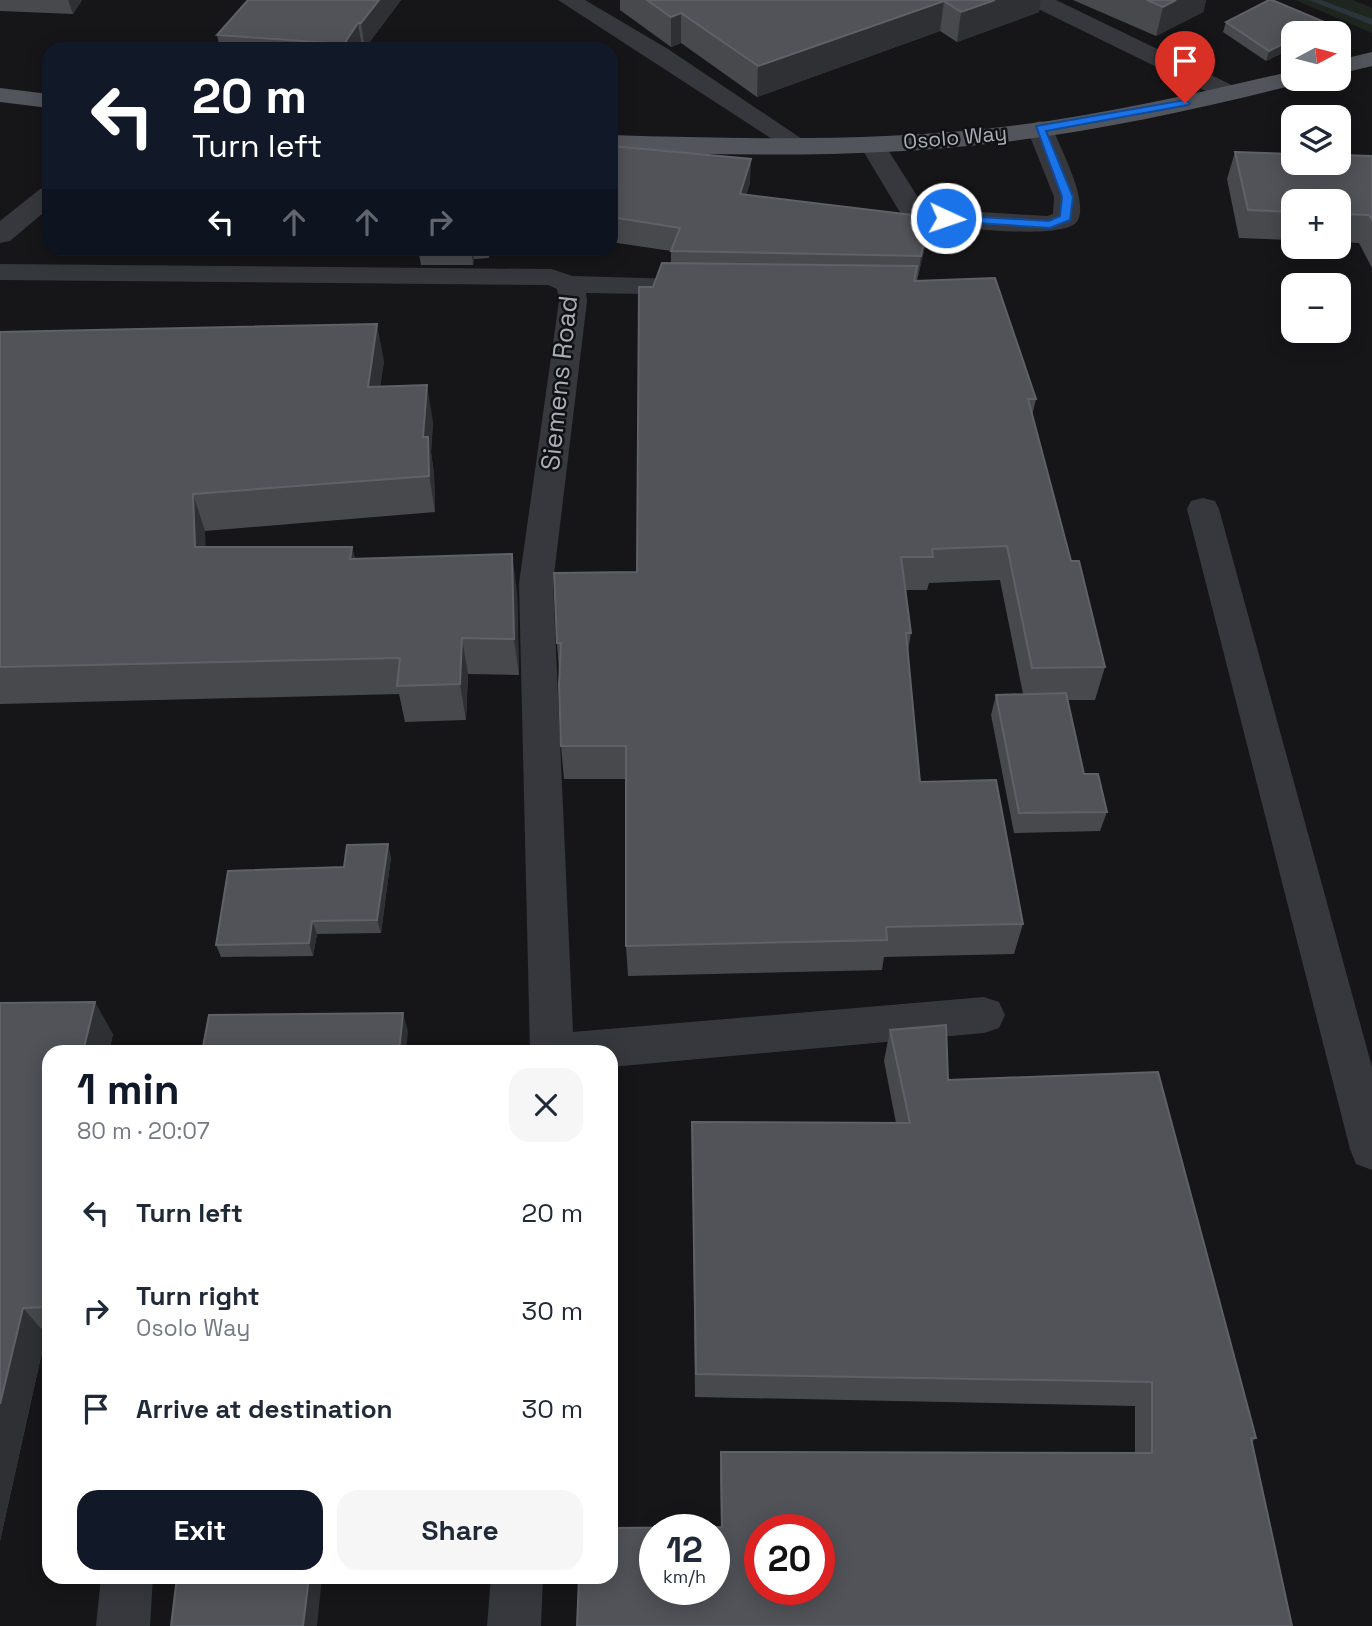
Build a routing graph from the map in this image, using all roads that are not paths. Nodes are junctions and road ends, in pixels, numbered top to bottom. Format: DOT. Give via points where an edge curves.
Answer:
graph roads {
  1 [pos="569,0"];
  2 [pos="1038,0"];
  3 [pos="1281,81"];
  4 [pos="1229,93"];
  5 [pos="0,95"];
  6 [pos="42,100"];
  7 [pos="1040,129"];
  8 [pos="618,143"];
  9 [pos="872,144"];
  10 [pos="801,147"];
  11 [pos="42,201"];
  12 [pos="0,235"];
  13 [pos="0,272"];
  14 [pos="570,284"];
  15 [pos="732,286"];
  16 [pos="1203,509"];
  17 [pos="984,1015"];
  18 [pos="552,1045"];
  19 [pos="618,1047"];
  20 [pos="1372,1149"];
  21 [pos="126,1584"];
  22 [pos="517,1584"];
  23 [pos="123,1626"];
  24 [pos="514,1626"];
  1 -- 10 [label="street"];
  2 -- 4 [label="street"];
  3 -- 4 [label="main road, Osolo Way"];
  4 -- 7 [label="main road, Osolo Way"];
  5 -- 6 [label="main road"];
  7 -- 9 [label="main road, Osolo Way"];
  7 -- 9 [label="street" via="1067,197 1066,218 1050,224 946,218 911,208"];
  8 -- 10 [label="main road, Osolo Way"];
  9 -- 10 [label="main road, Osolo Way"];
  11 -- 12 [label="street"];
  13 -- 14 [label="street, Siemens Road" via="551,277"];
  14 -- 15 [label="street"];
  14 -- 18 [label="street, Siemens Road" via="573,301 536,583"];
  16 -- 20 [label="street"];
  17 -- 19 [label="street"];
  21 -- 23 [label="street"];
  22 -- 24 [label="street"];
}
